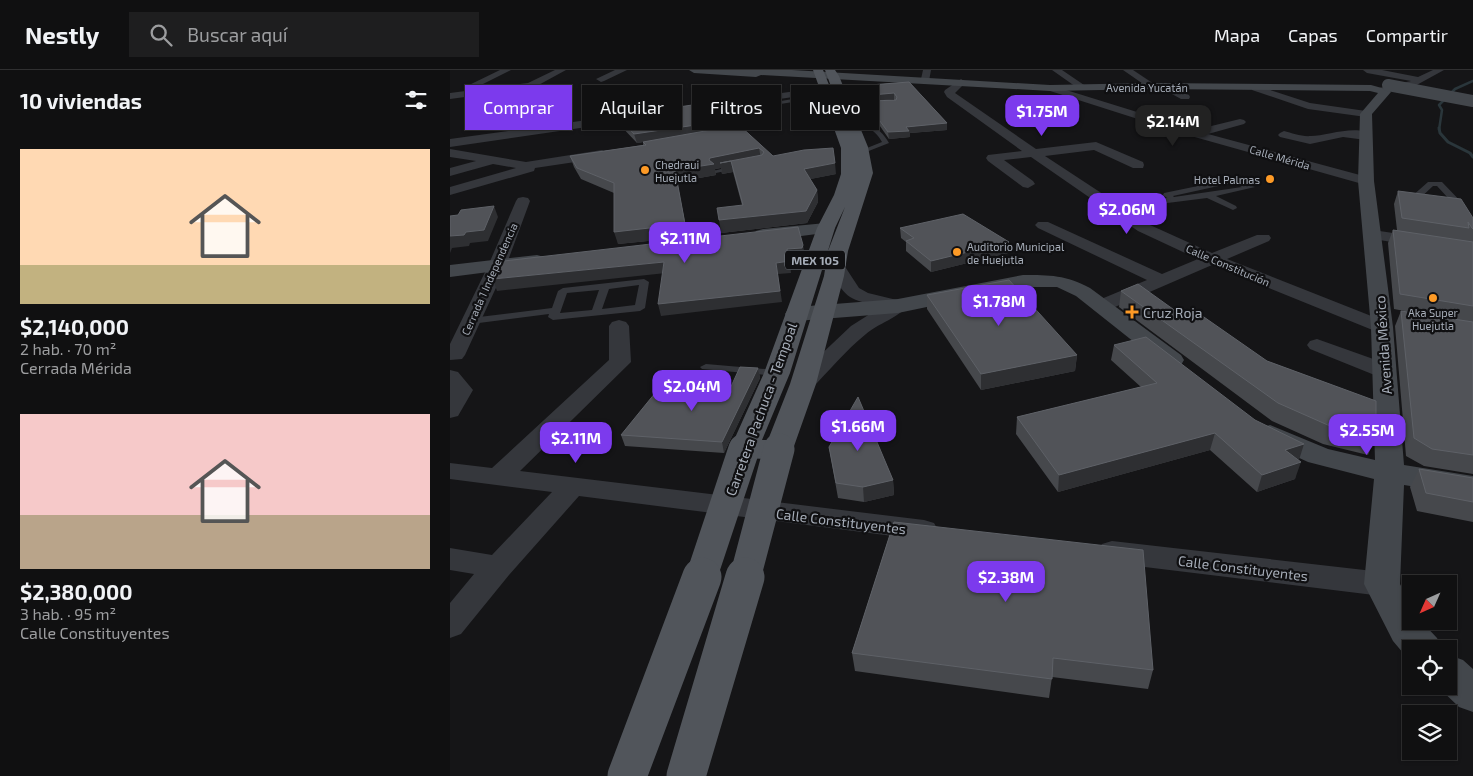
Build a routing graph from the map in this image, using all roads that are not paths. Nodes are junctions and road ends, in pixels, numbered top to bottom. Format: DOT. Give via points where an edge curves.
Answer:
graph roads {
  1 [pos="507,70"];
  2 [pos="562,70"];
  3 [pos="623,70"];
  4 [pos="694,70"];
  5 [pos="1056,70"];
  6 [pos="1127,70"];
  7 [pos="1440,70"];
  8 [pos="749,71"];
  9 [pos="926,75"];
  10 [pos="1196,75"];
  11 [pos="1341,76"];
  12 [pos="601,79"];
  13 [pos="1422,80"];
  14 [pos="960,82"];
  15 [pos="1377,84"];
  16 [pos="812,85"];
  17 [pos="865,85"];
  18 [pos="1157,86"];
  19 [pos="1082,87"];
  20 [pos="1050,88"];
  21 [pos="1255,88"];
  22 [pos="450,96"];
  23 [pos="791,96"];
  24 [pos="1185,97"];
  25 [pos="879,99"];
  26 [pos="1473,101"];
  27 [pos="894,102"];
  28 [pos="1366,114"];
  29 [pos="1240,122"];
  30 [pos="843,130"];
  31 [pos="878,130"];
  32 [pos="1195,134"];
  33 [pos="1158,135"];
  34 [pos="1284,136"];
  35 [pos="1366,136"];
  36 [pos="451,144"];
  37 [pos="571,147"];
  38 [pos="618,151"];
  39 [pos="1032,152"];
  40 [pos="856,154"];
  41 [pos="589,156"];
  42 [pos="494,160"];
  43 [pos="1138,165"];
  44 [pos="529,166"];
  45 [pos="743,166"];
  46 [pos="716,171"];
  47 [pos="450,172"];
  48 [pos="1366,181"];
  49 [pos="1028,184"];
  50 [pos="450,191"];
  51 [pos="1208,195"];
  52 [pos="1414,199"];
  53 [pos="1173,200"];
  54 [pos="523,201"];
  55 [pos="1112,208"];
  56 [pos="1232,208"];
  57 [pos="1463,209"];
  58 [pos="1472,222"];
  59 [pos="1043,224"];
  60 [pos="826,228"];
  61 [pos="1373,235"];
  62 [pos="749,237"];
  63 [pos="1263,238"];
  64 [pos="1473,250"];
  65 [pos="556,259"];
  66 [pos="1211,259"];
  67 [pos="498,266"];
  68 [pos="836,266"];
  69 [pos="450,271"];
  70 [pos="1160,280"];
  71 [pos="605,286"];
  72 [pos="898,306"];
  73 [pos="1101,306"];
  74 [pos="556,310"];
  75 [pos="596,313"];
  76 [pos="822,313"];
  77 [pos="796,314"];
  78 [pos="1388,320"];
  79 [pos="471,321"];
  80 [pos="619,326"];
  81 [pos="1318,345"];
  82 [pos="452,366"];
  83 [pos="706,367"];
  84 [pos="1385,371"];
  85 [pos="777,373"];
  86 [pos="1193,376"];
  87 [pos="804,384"];
  88 [pos="450,411"];
  89 [pos="1254,424"];
  90 [pos="744,448"];
  91 [pos="779,450"];
  92 [pos="450,471"];
  93 [pos="1390,472"];
  94 [pos="498,476"];
  95 [pos="574,485"];
  96 [pos="1473,486"];
  97 [pos="945,533"];
  98 [pos="1084,549"];
  99 [pos="450,559"];
  100 [pos="498,567"];
  101 [pos="1382,584"];
  102 [pos="694,601"];
  103 [pos="738,607"];
  104 [pos="450,625"];
  105 [pos="1414,640"];
  106 [pos="1457,679"];
  107 [pos="1473,694"];
  108 [pos="627,776"];
  109 [pos="686,776"];
  1 -- 22 [label="street"];
  2 -- 22 [label="street" via="530,86"];
  3 -- 12 [label="street"];
  4 -- 8 [label="street, Avenida Yucatán"];
  5 -- 19 [label="street"];
  6 -- 18 [label="street"];
  7 -- 13 [label="street"];
  8 -- 16 [label="street, Avenida Yucatán"];
  9 -- 14 [label="street, Avenida Yucatán"];
  9 -- 17 [label="street, Avenida Yucatán"];
  10 -- 18 [label="street"];
  11 -- 15 [label="street"];
  13 -- 15 [label="street"];
  13 -- 15 [label="street"];
  14 -- 20 [label="street, Avenida Yucatán"];
  14 -- 39 [label="street, Calle Constitución" via="949,92 950,95"];
  15 -- 21 [label="street, Avenida Yucatán"];
  15 -- 26 [label="street, bridge"];
  15 -- 28 [label="street"];
  18 -- 19 [label="street, Avenida Yucatán"];
  18 -- 21 [label="street, Avenida Yucatán"];
  18 -- 24 [label="street"];
  19 -- 20 [label="street, Avenida Yucatán"];
  20 -- 32 [label="street, Calle Mérida"];
  21 -- 28 [label="street" via="1308,106"];
  23 -- 36 [label="street"];
  25 -- 27 [label="lane"];
  28 -- 35 [label="street, Avenida México"];
  29 -- 32 [label="street"];
  30 -- 40 [label="main road, Carretera Pachuca - Tempoal / MEX 105" via="846,143"];
  31 -- 40 [label="lane" via="886,143"];
  32 -- 33 [label="street"];
  32 -- 48 [label="street, Calle Mérida"];
  34 -- 35 [label="street" via="1310,140 1343,134"];
  35 -- 48 [label="street, Avenida México"];
  36 -- 42 [label="street" via="464,155"];
  37 -- 41 [label="street"];
  38 -- 41 [label="street"];
  39 -- 43 [label="street" via="1096,146"];
  39 -- 49 [label="street" via="992,158"];
  39 -- 55 [label="street, Calle Constitución"];
  40 -- 60 [label="main road, Carretera Pachuca - Tempoal / MEX 105"];
  40 -- 68 [label="main road, Carretera Pachuca - Tempoal / MEX 105" via="865,161 865,173 838,250"];
  41 -- 44 [label="street"];
  42 -- 44 [label="street"];
  42 -- 47 [label="street"];
  44 -- 50 [label="street"];
  45 -- 46 [label="lane"];
  48 -- 61 [label="street, Avenida México"];
  51 -- 53 [label="lane"];
  51 -- 53 [label="lane" via="1251,187 1232,181 1167,195"];
  51 -- 56 [label="lane"];
  52 -- 57 [label="lane" via="1431,184 1439,184"];
  53 -- 55 [label="lane"];
  54 -- 67 [label="street, Cerrada 1 Independencia"];
  55 -- 66 [label="street, Calle Constitución" via="1144,228"];
  57 -- 58 [label="street"];
  59 -- 70 [label="street"];
  60 -- 62 [label="street"];
  60 -- 77 [label="main road, Carretera Pachuca - Tempoal / MEX 105"];
  61 -- 64 [label="street"];
  61 -- 78 [label="street, Avenida México"];
  63 -- 66 [label="street"];
  65 -- 67 [label="street"];
  66 -- 70 [label="street"];
  66 -- 78 [label="street, Calle Constitución"];
  67 -- 69 [label="street"];
  67 -- 79 [label="street, Cerrada 1 Independencia"];
  68 -- 72 [label="street" via="849,290 856,295"];
  68 -- 76 [label="main road, Carretera Pachuca - Tempoal / MEX 105"];
  70 -- 73 [label="street"];
  71 -- 74 [label="lane" via="563,290"];
  71 -- 75 [label="lane"];
  71 -- 75 [label="lane" via="644,282 640,308"];
  72 -- 73 [label="street" via="971,290 1040,280 1068,284"];
  72 -- 76 [label="street"];
  72 -- 87 [label="street" via="858,330"];
  73 -- 86 [label="street"];
  74 -- 75 [label="lane" via="553,318"];
  74 -- 79 [label="lane"];
  76 -- 77 [label="street"];
  76 -- 87 [label="main road, Carretera Pachuca - Tempoal / MEX 105"];
  77 -- 85 [label="main road, Carretera Pachuca - Tempoal / MEX 105"];
  78 -- 84 [label="street, Avenida México"];
  79 -- 82 [label="street, Cerrada 1 Independencia"];
  80 -- 94 [label="street" via="620,362"];
  81 -- 84 [label="street"];
  82 -- 88 [label="street" via="462,390"];
  83 -- 85 [label="lane"];
  84 -- 93 [label="street, Avenida México"];
  85 -- 90 [label="main road, Carretera Pachuca - Tempoal / MEX 105"];
  87 -- 91 [label="main road, Carretera Pachuca - Tempoal / MEX 105"];
  89 -- 93 [label="street" via="1289,445 1322,457"];
  90 -- 91 [label="main road"];
  90 -- 102 [label="main road, Carretera Pachuca - Tempoal / MEX 105, bridge"];
  91 -- 103 [label="main road, Carretera Pachuca - Tempoal / MEX 105, bridge"];
  92 -- 94 [label="street, Calle Constituyentes"];
  93 -- 96 [label="street"];
  93 -- 101 [label="street, Avenida México"];
  94 -- 95 [label="street, Calle Constituyentes"];
  95 -- 97 [label="street, Calle Constituyentes"];
  95 -- 100 [label="street"];
  98 -- 101 [label="street, Calle Constituyentes"];
  99 -- 100 [label="street"];
  100 -- 104 [label="street"];
  101 -- 105 [label="street"];
  102 -- 103 [label="main road"];
  102 -- 108 [label="main road, Carretera Pachuca - Tempoal / MEX 105, bridge"];
  103 -- 109 [label="main road, Carretera Pachuca - Tempoal / MEX 105, bridge"];
  106 -- 107 [label="street"];
}
